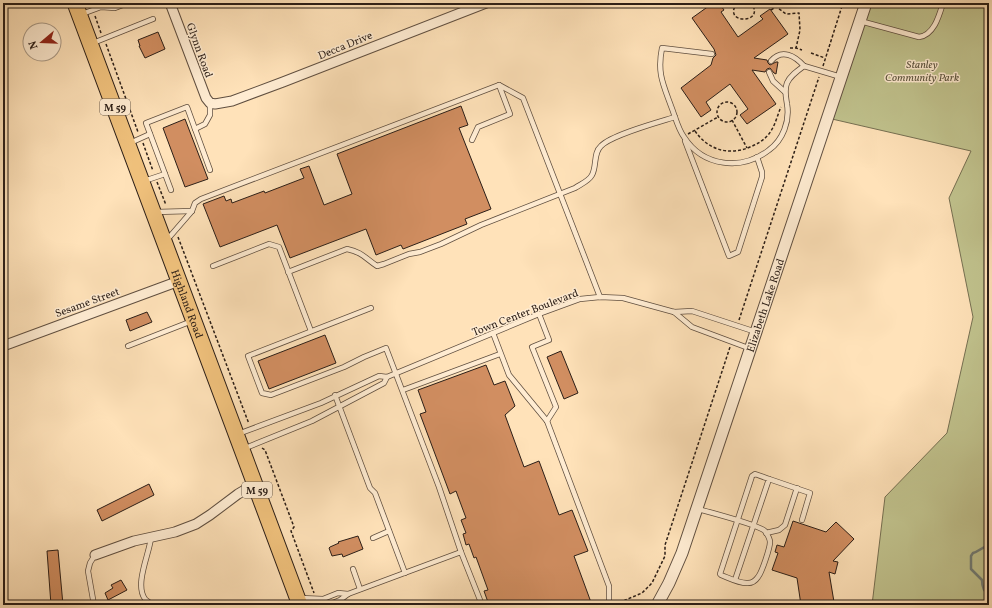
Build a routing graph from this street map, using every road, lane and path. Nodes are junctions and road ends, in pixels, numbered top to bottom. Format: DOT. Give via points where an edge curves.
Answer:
graph roads {
  1 [pos="128,3"];
  2 [pos="170,3"];
  3 [pos="486,3"];
  4 [pos="731,3"];
  5 [pos="737,3"];
  6 [pos="751,3"];
  7 [pos="770,3"];
  8 [pos="844,3"];
  9 [pos="866,3"];
  10 [pos="943,3"];
  11 [pos="735,6"];
  12 [pos="776,7"];
  13 [pos="83,9"];
  14 [pos="771,10"];
  15 [pos="153,20"];
  16 [pos="860,21"];
  17 [pos="98,41"];
  18 [pos="802,50"];
  19 [pos="811,53"];
  20 [pos="712,54"];
  21 [pos="825,58"];
  22 [pos="771,61"];
  23 [pos="804,66"];
  24 [pos="769,72"];
  25 [pos="821,72"];
  26 [pos="841,77"];
  27 [pos="499,84"];
  28 [pos="785,92"];
  29 [pos="210,103"];
  30 [pos="781,104"];
  31 [pos="675,117"];
  32 [pos="718,117"];
  33 [pos="732,120"];
  34 [pos="195,129"];
  35 [pos="695,131"];
  36 [pos="150,134"];
  37 [pos="683,136"];
  38 [pos="472,140"];
  39 [pos="134,141"];
  40 [pos="747,148"];
  41 [pos="757,157"];
  42 [pos="210,170"];
  43 [pos="165,174"];
  44 [pos="149,180"];
  45 [pos="171,190"];
  46 [pos="561,194"];
  47 [pos="160,208"];
  48 [pos="192,211"];
  49 [pos="165,242"];
  50 [pos="180,242"];
  51 [pos="213,266"];
  52 [pos="288,272"];
  53 [pos="179,281"];
  54 [pos="600,297"];
  55 [pos="371,308"];
  56 [pos="674,312"];
  57 [pos="539,314"];
  58 [pos="194,320"];
  59 [pos="737,326"];
  60 [pos="312,331"];
  61 [pos="757,332"];
  62 [pos="493,333"];
  63 [pos="732,342"];
  64 [pos="3,346"];
  65 [pos="128,346"];
  66 [pos="752,349"];
  67 [pos="500,354"];
  68 [pos="396,372"];
  69 [pos="387,377"];
  70 [pos="403,390"];
  71 [pos="335,395"];
  72 [pos="339,407"];
  73 [pos="248,420"];
  74 [pos="547,421"];
  75 [pos="236,435"];
  76 [pos="242,449"];
  77 [pos="263,449"];
  78 [pos="769,479"];
  79 [pos="255,484"];
  80 [pos="797,488"];
  81 [pos="698,509"];
  82 [pos="802,520"];
  83 [pos="738,521"];
  84 [pos="752,526"];
  85 [pos="389,531"];
  86 [pos="766,533"];
  87 [pos="151,537"];
  88 [pos="373,538"];
  89 [pos="461,552"];
  90 [pos="95,555"];
  91 [pos="353,569"];
  92 [pos="404,573"];
  93 [pos="735,580"];
  94 [pos="360,589"];
  95 [pos="314,594"];
  96 [pos="348,594"];
  97 [pos="298,601"];
  98 [pos="331,604"];
  99 [pos="94,605"];
  100 [pos="152,605"];
  101 [pos="482,605"];
  102 [pos="608,605"];
  103 [pos="623,605"];
  104 [pos="656,605"];
  1 -- 13 [label="lane" via="115,8"];
  2 -- 29 [label="street, Glynn Road"];
  3 -- 29 [label="street, Decca Drive" via="232,101"];
  4 -- 11 [label="path"];
  5 -- 11 [label="path"];
  6 -- 11 [label="path" via="753,13 745,20 736,16"];
  7 -- 12 [label="path"];
  8 -- 21 [label="path"];
  9 -- 16 [label="street, Elizabeth Lake Road"];
  10 -- 16 [label="lane" via="931,32 925,36 919,37"];
  12 -- 14 [label="path"];
  12 -- 18 [label="path" via="786,14 799,13 800,30 796,48"];
  13 -- 17 [label="highway, Highland Road / M 59"];
  13 -- 17 [label="path"];
  15 -- 17 [label="lane"];
  16 -- 26 [label="street, Elizabeth Lake Road"];
  17 -- 39 [label="highway, Highland Road / M 59"];
  17 -- 39 [label="path"];
  19 -- 21 [label="path"];
  20 -- 31 [label="lane" via="662,48 660,74"];
  21 -- 25 [label="path"];
  22 -- 23 [label="lane" via="786,54 796,58"];
  23 -- 25 [label="lane"];
  23 -- 28 [label="lane" via="788,80"];
  24 -- 28 [label="lane" via="773,81"];
  25 -- 26 [label="lane"];
  25 -- 59 [label="path"];
  26 -- 61 [label="street, Elizabeth Lake Road"];
  27 -- 38 [label="lane" via="510,114 478,127"];
  27 -- 46 [label="lane" via="523,98"];
  27 -- 48 [label="lane" via="201,199 195,203"];
  28 -- 41 [label="lane" via="788,114 784,131 772,148"];
  29 -- 34 [label="lane" via="210,115 205,124"];
  30 -- 40 [label="path" via="769,134 759,143"];
  31 -- 37 [label="lane"];
  31 -- 46 [label="lane" via="610,139 600,146 592,175 586,182"];
  32 -- 33 [label="path" via="724,121"];
  32 -- 33 [label="path" via="719,105 731,103 736,110 736,116"];
  32 -- 35 [label="path"];
  33 -- 40 [label="path"];
  34 -- 36 [label="lane" via="187,106 146,123"];
  34 -- 42 [label="lane"];
  35 -- 37 [label="path"];
  35 -- 40 [label="path" via="704,141 718,149 733,151"];
  36 -- 39 [label="lane"];
  36 -- 43 [label="lane"];
  37 -- 41 [label="lane" via="699,154 716,161 737,163"];
  37 -- 41 [label="lane" via="729,256 738,252 762,177"];
  39 -- 44 [label="highway, Highland Road / M 59"];
  39 -- 44 [label="path"];
  43 -- 44 [label="lane"];
  43 -- 45 [label="lane"];
  44 -- 47 [label="highway, Highland Road / M 59"];
  44 -- 47 [label="path"];
  46 -- 52 [label="lane" via="481,225 441,244 384,264 377,266 363,254 347,249"];
  46 -- 54 [label="lane"];
  47 -- 48 [label="lane"];
  47 -- 49 [label="highway, Highland Road / M 59"];
  48 -- 49 [label="lane"];
  49 -- 53 [label="highway, Highland Road / M 59"];
  50 -- 73 [label="path"];
  51 -- 52 [label="lane" via="269,244 279,247"];
  52 -- 60 [label="lane"];
  53 -- 58 [label="highway, Highland Road / M 59"];
  53 -- 64 [label="street, Sesame Street"];
  54 -- 56 [label="lane, Town Center Boulevard" via="623,298"];
  54 -- 57 [label="lane, Town Center Boulevard" via="580,299"];
  55 -- 60 [label="lane"];
  56 -- 59 [label="lane, Town Center Boulevard" via="692,311"];
  56 -- 63 [label="lane, Town Center Boulevard" via="692,327"];
  57 -- 62 [label="lane, Town Center Boulevard"];
  57 -- 74 [label="lane" via="549,340 532,347 556,407"];
  58 -- 65 [label="lane"];
  58 -- 75 [label="highway, Highland Road / M 59"];
  59 -- 61 [label="lane, Town Center Boulevard"];
  60 -- 68 [label="lane" via="248,356 262,393 272,395 386,348"];
  61 -- 66 [label="street, Elizabeth Lake Road"];
  62 -- 67 [label="lane"];
  62 -- 68 [label="lane, Town Center Boulevard"];
  63 -- 66 [label="lane, Town Center Boulevard"];
  63 -- 103 [label="path" via="665,545 665,556 652,583 642,593 623,602"];
  66 -- 81 [label="street, Elizabeth Lake Road"];
  67 -- 70 [label="lane"];
  67 -- 74 [label="lane" via="509,375"];
  68 -- 69 [label="lane, Town Center Boulevard"];
  68 -- 70 [label="lane"];
  69 -- 71 [label="lane, Town Center Boulevard" via="379,376"];
  69 -- 72 [label="lane, Town Center Boulevard" via="384,383"];
  70 -- 89 [label="lane"];
  71 -- 72 [label="lane"];
  71 -- 75 [label="lane, Town Center Boulevard"];
  72 -- 76 [label="lane, Town Center Boulevard" via="312,421"];
  72 -- 85 [label="lane"];
  74 -- 102 [label="lane" via="609,586"];
  75 -- 76 [label="highway, Highland Road / M 59"];
  76 -- 79 [label="highway, Highland Road / M 59"];
  77 -- 95 [label="path" via="294,527 291,532"];
  78 -- 80 [label="lane"];
  78 -- 83 [label="lane" via="755,474 752,476"];
  78 -- 84 [label="lane"];
  79 -- 87 [label="street" via="196,524"];
  79 -- 97 [label="highway, Highland Road / M 59"];
  80 -- 82 [label="lane" via="810,493"];
  80 -- 86 [label="lane" via="785,525 779,530"];
  81 -- 83 [label="lane"];
  81 -- 104 [label="street, Elizabeth Lake Road" via="676,571"];
  83 -- 84 [label="lane"];
  83 -- 93 [label="lane" via="720,574"];
  84 -- 86 [label="lane" via="761,528"];
  84 -- 93 [label="lane"];
  85 -- 88 [label="lane"];
  85 -- 92 [label="lane"];
  86 -- 93 [label="lane" via="770,543 758,578 748,583"];
  87 -- 90 [label="street"];
  87 -- 100 [label="lane" via="151,547 145,559 141,582 145,599"];
  89 -- 92 [label="lane"];
  89 -- 101 [label="lane"];
  90 -- 99 [label="lane" via="88,570"];
  91 -- 94 [label="lane"];
  92 -- 94 [label="lane"];
  94 -- 96 [label="lane"];
  96 -- 97 [label="lane" via="338,593 323,599"];
  96 -- 98 [label="lane"];
}
